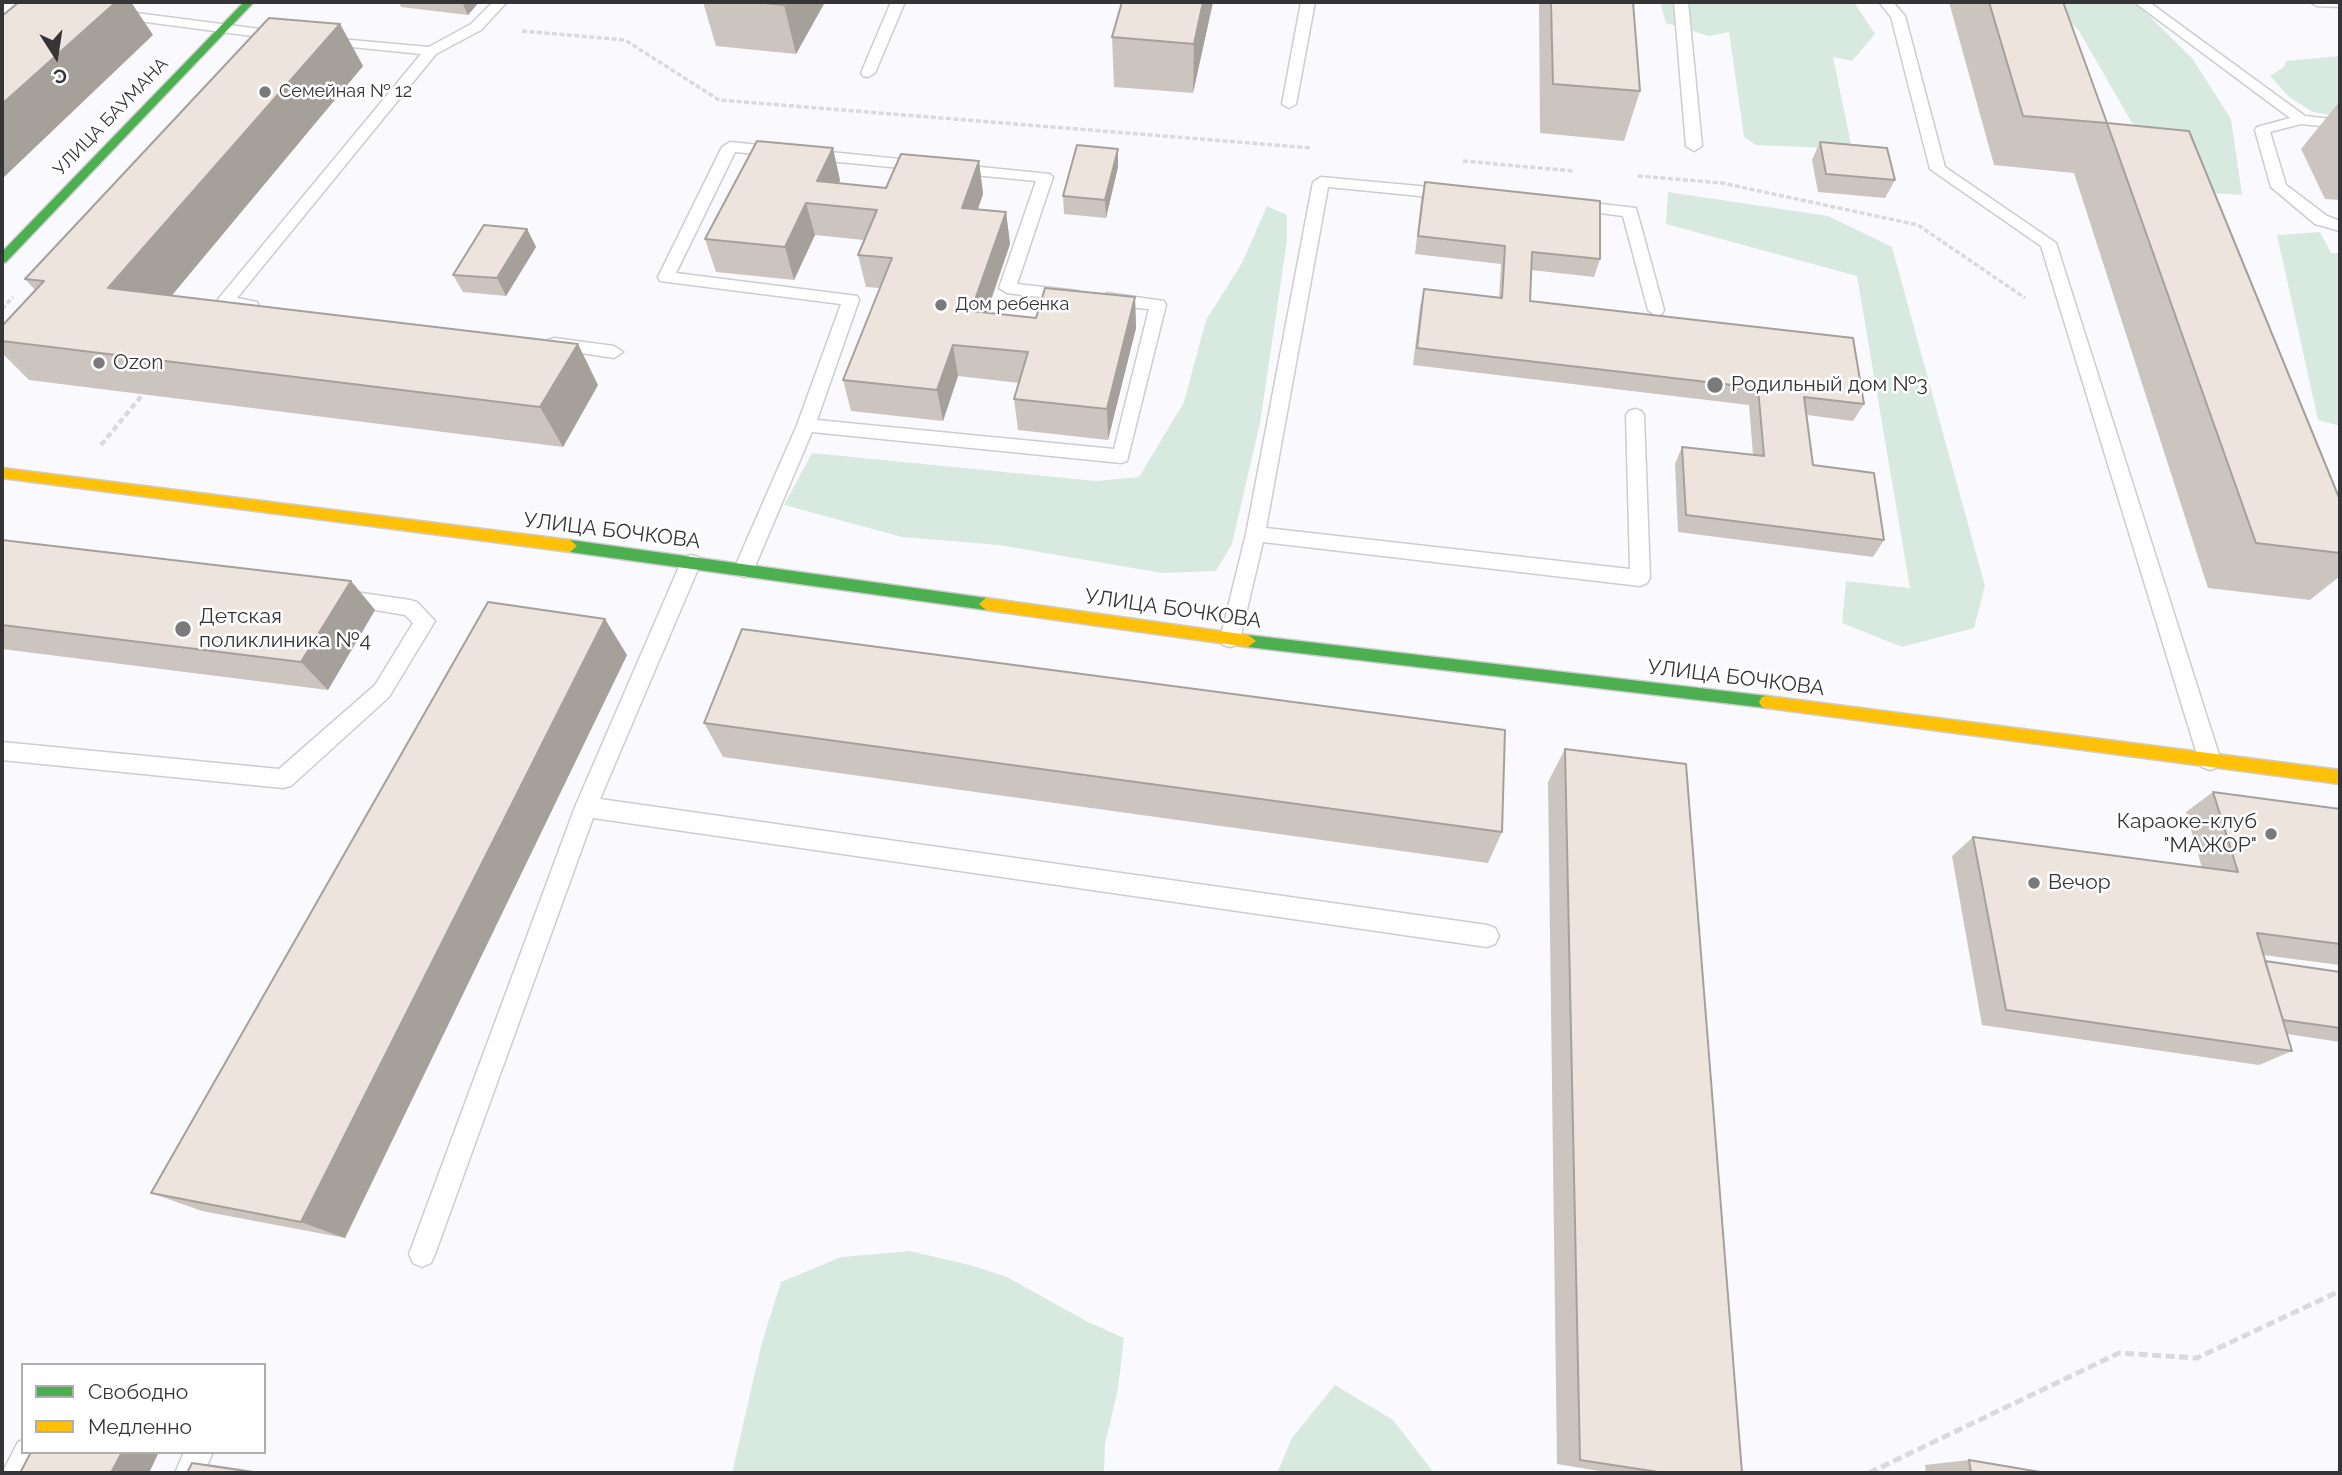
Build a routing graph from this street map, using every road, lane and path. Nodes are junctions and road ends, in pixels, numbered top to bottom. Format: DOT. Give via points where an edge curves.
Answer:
graph roads {
  1 [pos="249,2"];
  2 [pos="500,2"];
  3 [pos="898,2"];
  4 [pos="1308,2"];
  5 [pos="1681,2"];
  6 [pos="1886,2"];
  7 [pos="2141,2"];
  8 [pos="2317,2"];
  9 [pos="2340,3"];
  10 [pos="95,12"];
  11 [pos="476,27"];
  12 [pos="222,29"];
  13 [pos="431,51"];
  14 [pos="868,73"];
  15 [pos="1289,104"];
  16 [pos="2301,120"];
  17 [pos="2340,124"];
  18 [pos="1694,146"];
  19 [pos="1318,149"];
  20 [pos="1453,160"];
  21 [pos="1574,171"];
  22 [pos="1628,175"];
  23 [pos="1469,196"];
  24 [pos="1563,205"];
  25 [pos="2340,226"];
  26 [pos="2,259"];
  27 [pos="265,307"];
  28 [pos="1656,310"];
  29 [pos="2075,332"];
  30 [pos="534,342"];
  31 [pos="614,352"];
  32 [pos="143,394"];
  33 [pos="1635,415"];
  34 [pos="806,425"];
  35 [pos="2,473"];
  36 [pos="70,482"];
  37 [pos="1255,534"];
  38 [pos="691,562"];
  39 [pos="744,569"];
  40 [pos="315,594"];
  41 [pos="1230,639"];
  42 [pos="2,751"];
  43 [pos="2210,761"];
  44 [pos="2340,777"];
  45 [pos="586,807"];
  46 [pos="1487,936"];
  47 [pos="422,1254"];
  48 [pos="2340,1291"];
  49 [pos="27,1454"];
  50 [pos="198,1454"];
  51 [pos="16,1473"];
  52 [pos="189,1473"];
  53 [pos="1869,1473"];
  1 -- 12 [label="street, УЛИЦА БАУМАНА"];
  2 -- 11 [label="lane"];
  3 -- 14 [label="lane"];
  4 -- 15 [label="lane"];
  5 -- 18 [label="lane"];
  6 -- 29 [label="lane" via="1898,16 1938,169 2048,243"];
  7 -- 16 [label="lane"];
  8 -- 9 [label="lane"];
  10 -- 12 [label="lane"];
  11 -- 13 [label="lane"];
  11 -- 19 [label="path" via="625,40 719,100"];
  12 -- 13 [label="lane"];
  12 -- 26 [label="street, УЛИЦА БАУМАНА"];
  13 -- 27 [label="lane" via="225,302"];
  16 -- 17 [label="lane"];
  16 -- 25 [label="lane" via="2262,130 2279,187 2321,220"];
  20 -- 21 [label="path"];
  22 -- 29 [label="path" via="1722,183 1918,225"];
  23 -- 37 [label="lane" via="1321,182"];
  24 -- 28 [label="lane" via="1630,212"];
  29 -- 43 [label="lane"];
  30 -- 31 [label="lane"];
  32 -- 36 [label="path"];
  33 -- 37 [label="lane" via="1640,578"];
  34 -- 34 [label="lane" via="1121,456 1158,305 1007,288 1045,177 730,147 666,276 850,300"];
  34 -- 39 [label="lane"];
  35 -- 36 [label="street, УЛИЦА БОЧКОВА"];
  36 -- 38 [label="street, УЛИЦА БОЧКОВА"];
  37 -- 41 [label="lane"];
  38 -- 39 [label="street, УЛИЦА БОЧКОВА"];
  38 -- 45 [label="lane"];
  39 -- 41 [label="street, УЛИЦА БОЧКОВА"];
  40 -- 42 [label="lane" via="410,608 425,621 382,691 283,779"];
  41 -- 43 [label="street, УЛИЦА БОЧКОВА" via="1759,701"];
  43 -- 44 [label="street, УЛИЦА БОЧКОВА"];
  45 -- 46 [label="lane"];
  45 -- 47 [label="lane"];
  48 -- 53 [label="path" via="2197,1358 2119,1353"];
  49 -- 51 [label="lane"];
  50 -- 52 [label="lane"];
}
